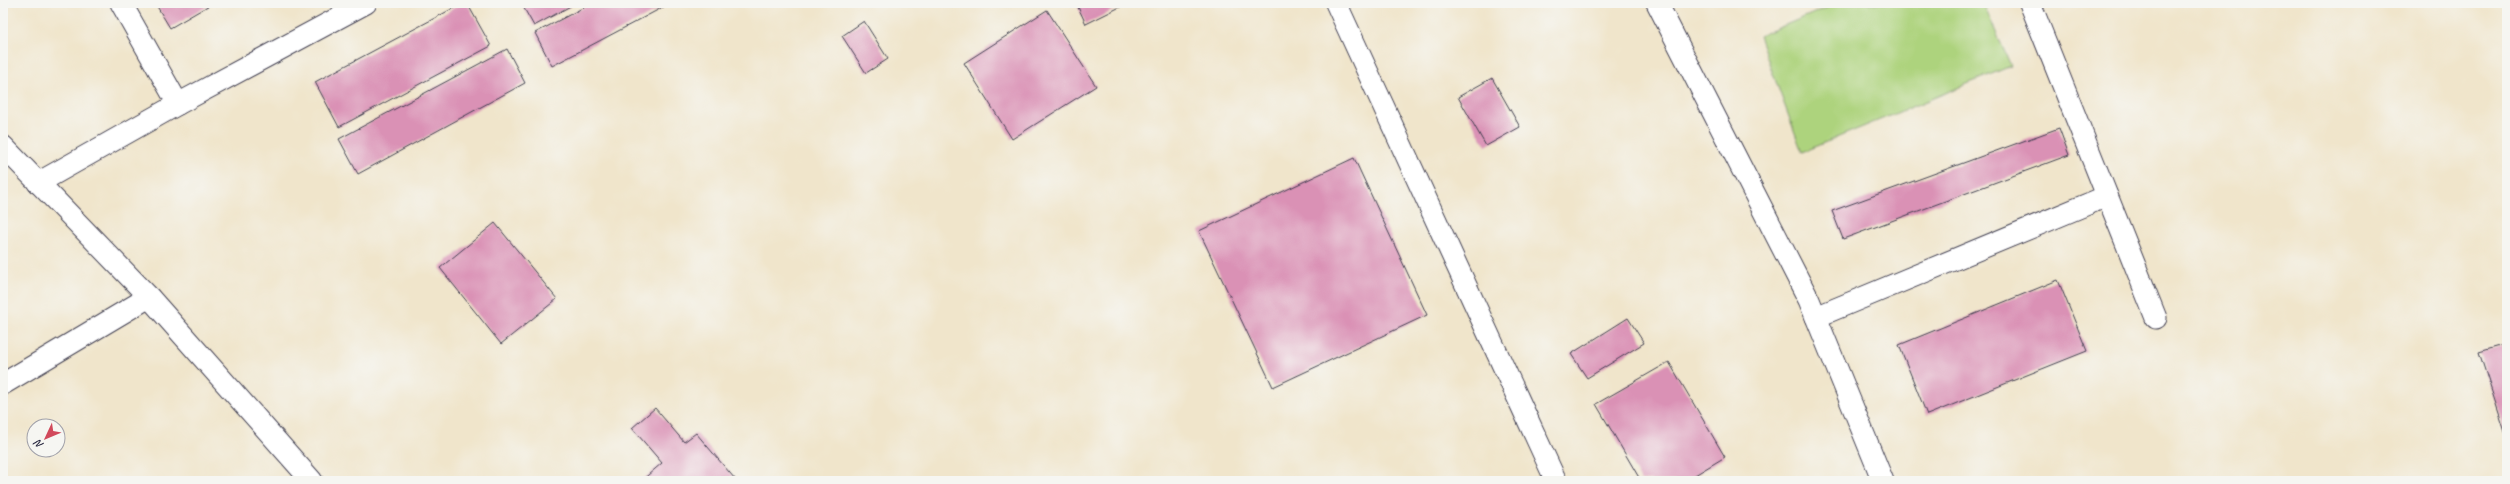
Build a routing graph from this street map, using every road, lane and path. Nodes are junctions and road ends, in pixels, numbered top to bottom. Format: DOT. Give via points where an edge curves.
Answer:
graph roads {
  1 [pos="121,3"];
  2 [pos="366,3"];
  3 [pos="1336,3"];
  4 [pos="1657,3"];
  5 [pos="2030,3"];
  6 [pos="338,10"];
  7 [pos="178,104"];
  8 [pos="3,146"];
  9 [pos="38,183"];
  10 [pos="2107,196"];
  11 [pos="149,297"];
  12 [pos="1816,317"];
  13 [pos="2156,318"];
  14 [pos="3,384"];
  15 [pos="312,481"];
  16 [pos="1556,481"];
  17 [pos="1883,481"];
  1 -- 7 [label="lane"];
  2 -- 6 [label="lane"];
  3 -- 16 [label="lane"];
  4 -- 12 [label="lane"];
  5 -- 10 [label="lane"];
  6 -- 7 [label="lane"];
  7 -- 9 [label="lane"];
  8 -- 9 [label="lane"];
  9 -- 11 [label="lane"];
  10 -- 12 [label="lane"];
  10 -- 13 [label="lane"];
  11 -- 14 [label="lane"];
  11 -- 15 [label="lane"];
  12 -- 17 [label="lane"];
}
